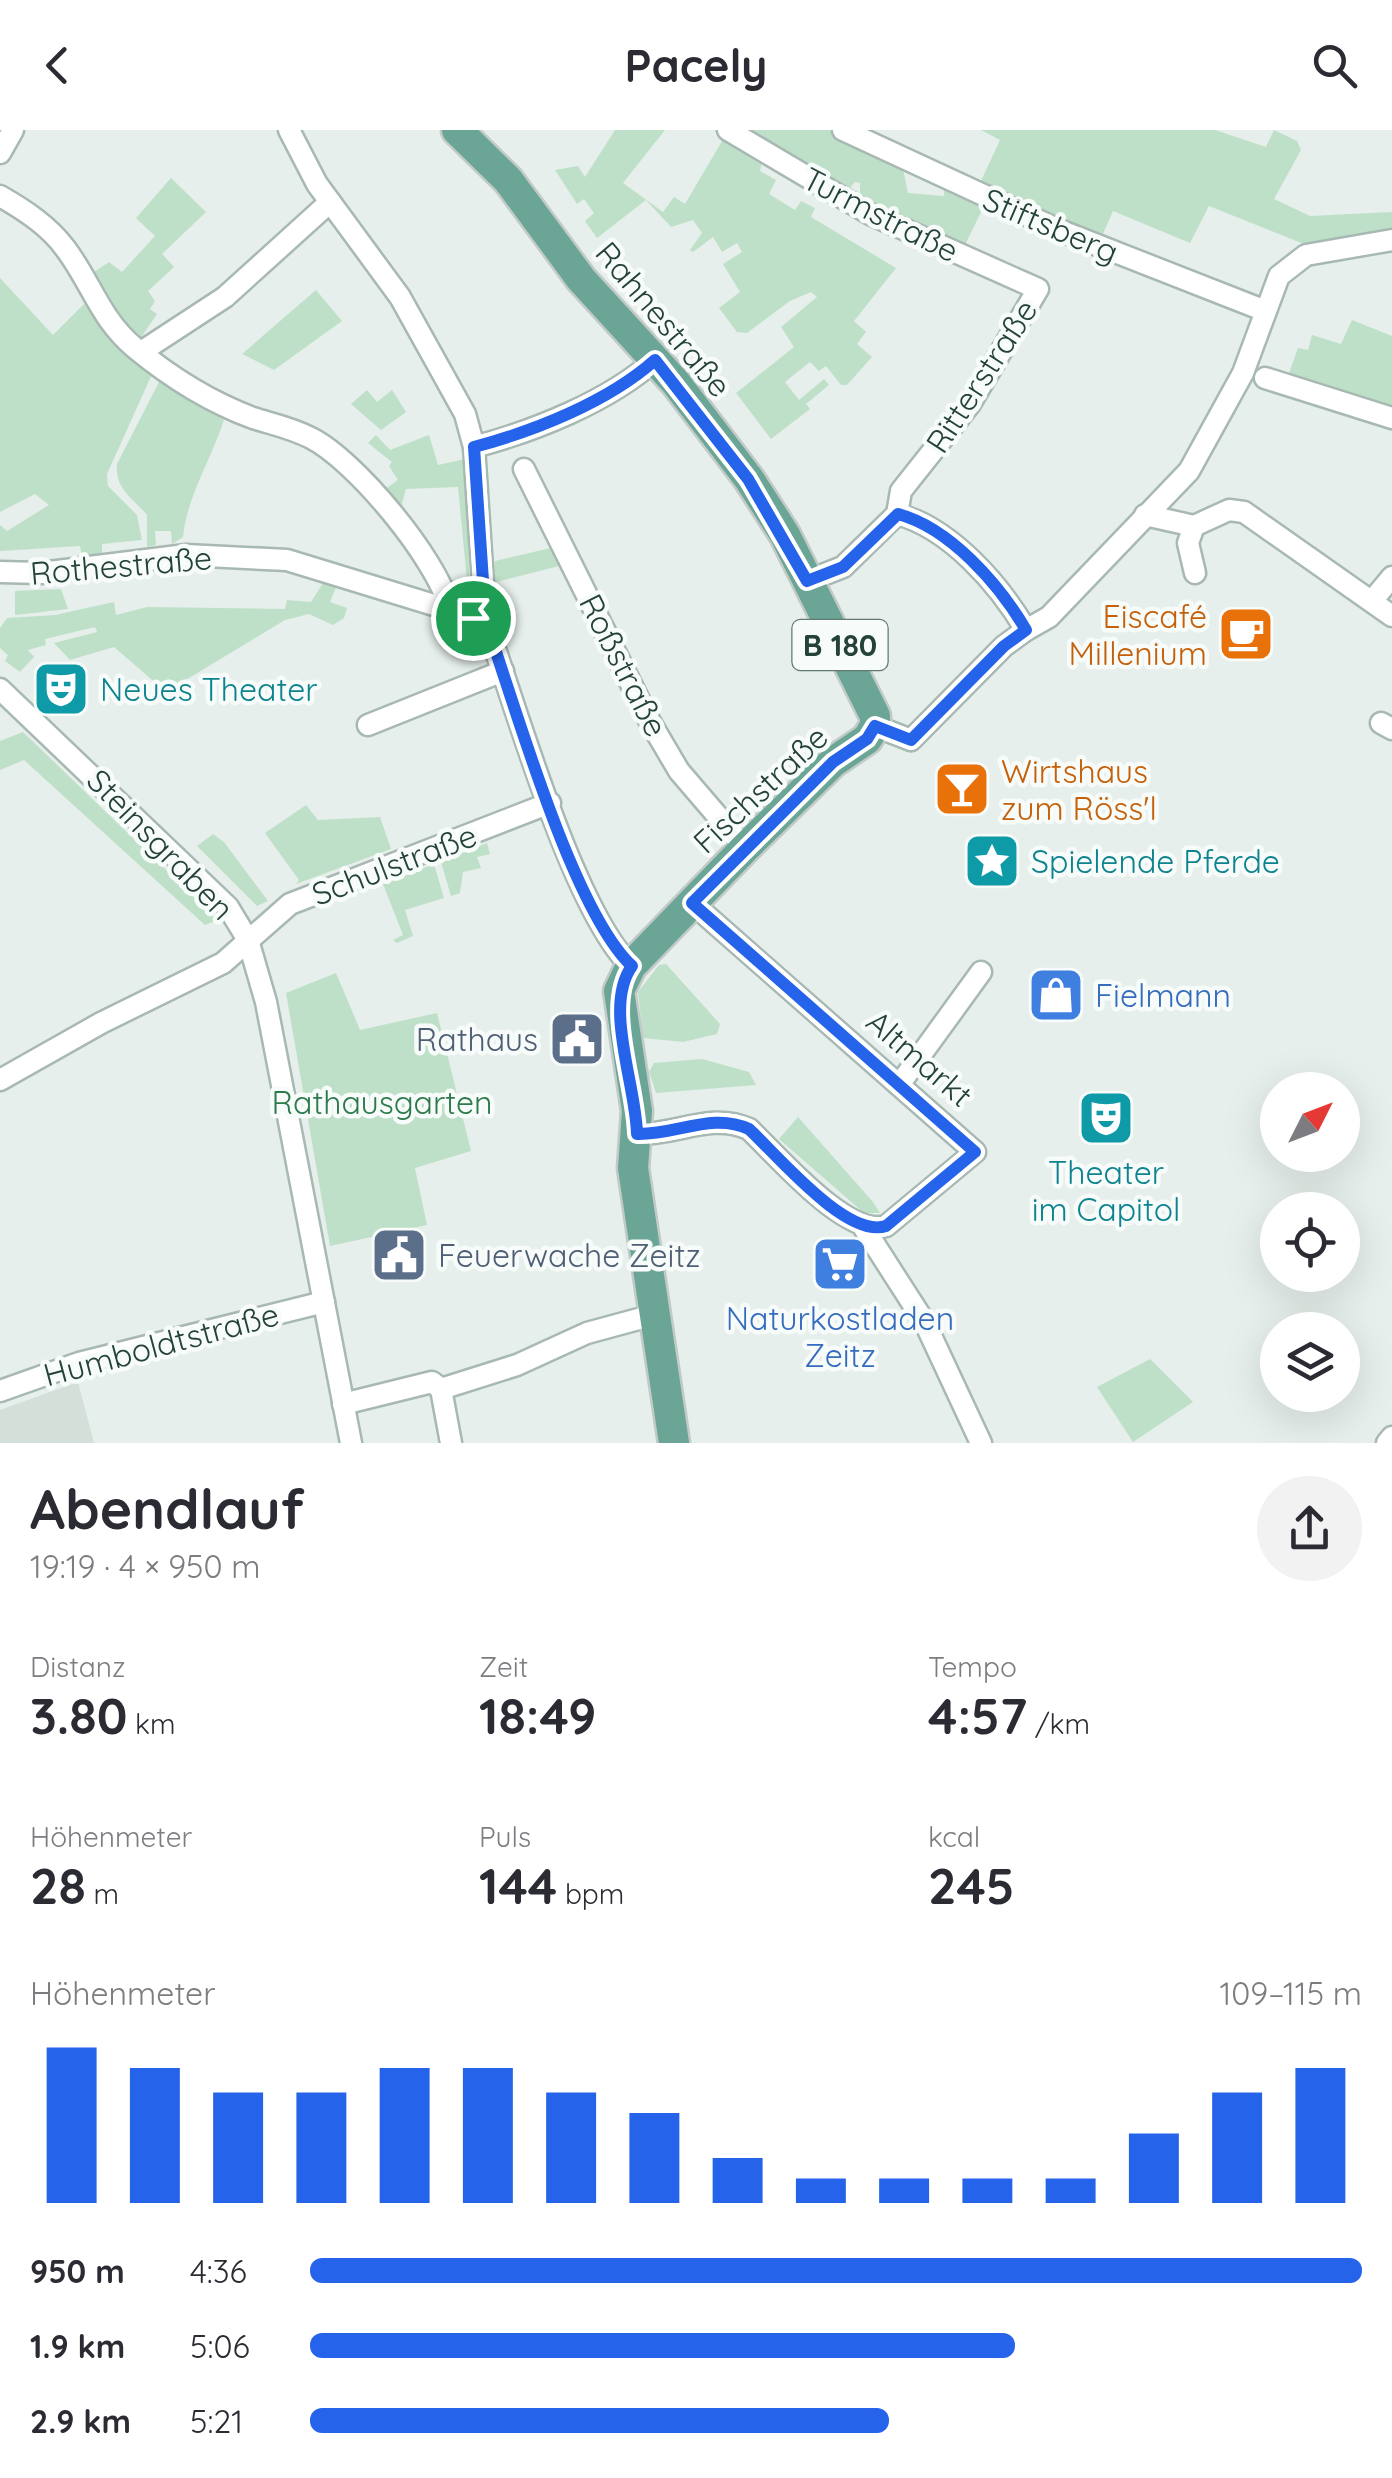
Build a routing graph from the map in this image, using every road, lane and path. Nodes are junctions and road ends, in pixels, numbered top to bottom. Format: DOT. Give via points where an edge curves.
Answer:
graph roads {
  1 [pos="13,130"];
  2 [pos="458,130"];
  3 [pos="728,130"];
  4 [pos="843,130"];
  5 [pos="295,132"];
  6 [pos="0,153"];
  7 [pos="0,196"];
  8 [pos="330,202"];
  9 [pos="1392,240"];
  10 [pos="1038,290"];
  11 [pos="1262,310"];
  12 [pos="141,352"];
  13 [pos="655,360"];
  14 [pos="1265,378"];
  15 [pos="1392,418"];
  16 [pos="474,447"];
  17 [pos="524,469"];
  18 [pos="898,514"];
  19 [pos="1145,515"];
  20 [pos="1194,526"];
  21 [pos="0,572"];
  22 [pos="1195,572"];
  23 [pos="804,574"];
  24 [pos="1392,577"];
  25 [pos="1372,601"];
  26 [pos="449,606"];
  27 [pos="1392,616"];
  28 [pos="473,618"];
  29 [pos="1026,630"];
  30 [pos="503,671"];
  31 [pos="0,689"];
  32 [pos="368,725"];
  33 [pos="875,726"];
  34 [pos="550,802"];
  35 [pos="745,848"];
  36 [pos="692,903"];
  37 [pos="248,940"];
  38 [pos="628,970"];
  39 [pos="982,972"];
  40 [pos="0,1080"];
  41 [pos="898,1085"];
  42 [pos="637,1134"];
  43 [pos="864,1228"];
  44 [pos="324,1302"];
  45 [pos="656,1314"];
  46 [pos="441,1388"];
  47 [pos="0,1391"];
  48 [pos="343,1404"];
  49 [pos="351,1443"];
  50 [pos="452,1443"];
  51 [pos="674,1443"];
  52 [pos="981,1443"];
  1 -- 6 [label="street"];
  2 -- 13 [label="main road, Rahnestraße / B 180" via="508,180 581,279"];
  3 -- 10 [label="street, Turmstraße" via="870,214"];
  4 -- 11 [label="street, Stiftsberg" via="1059,230"];
  5 -- 8 [label="street"];
  7 -- 12 [label="street" via="52,232 103,316"];
  8 -- 12 [label="street" via="225,297"];
  8 -- 16 [label="street" via="380,267 439,364"];
  9 -- 11 [label="street" via="1294,262 1278,276"];
  10 -- 18 [label="street, Ritterstraße" via="970,404 900,491"];
  11 -- 19 [label="street" via="1243,373 1190,471"];
  12 -- 26 [label="street" via="230,408 323,445 432,566"];
  13 -- 16 [label="street" via="590,401"];
  13 -- 23 [label="main road, Rahnestraße / B 180" via="748,479"];
  14 -- 15 [label="street"];
  16 -- 28 [label="street" via="484,596"];
  17 -- 35 [label="street, Roßstraße" via="649,720 704,804"];
  18 -- 23 [label="street" via="843,567"];
  18 -- 29 [label="street" via="942,534"];
  19 -- 20 [label="street"];
  19 -- 29 [label="street" via="1050,617"];
  20 -- 22 [label="street" via="1188,543"];
  20 -- 25 [label="street" via="1228,510 1244,512"];
  21 -- 26 [label="street, Rothestraße" via="186,555 287,560"];
  23 -- 33 [label="main road, B 180" via="872,707"];
  24 -- 25 [label="street"];
  25 -- 27 [label="street"];
  26 -- 28 [label="street, Rothestraße"];
  28 -- 30 [label="street" via="492,640"];
  29 -- 33 [label="street" via="911,740"];
  30 -- 32 [label="street"];
  30 -- 34 [label="street"];
  31 -- 37 [label="street, Steinsgraben" via="228,908"];
  33 -- 35 [label="main road, Fischstraße"];
  34 -- 37 [label="street, Schulstraße" via="290,904"];
  34 -- 38 [label="street"];
  35 -- 36 [label="main road, Fischstraße"];
  36 -- 38 [label="main road"];
  36 -- 41 [label="street, Altmarkt"];
  37 -- 40 [label="street, Schulstraße" via="223,963"];
  37 -- 44 [label="street, Steinsgraben"];
  38 -- 42 [label="main road" via="619,1009"];
  39 -- 41 [label="street"];
  41 -- 43 [label="street, Altmarkt" via="975,1152 886,1226"];
  42 -- 43 [label="street" via="730,1120"];
  42 -- 45 [label="main road" via="633,1168"];
  43 -- 52 [label="street" via="924,1323"];
  44 -- 47 [label="street, Humboldtstraße" via="78,1363"];
  44 -- 48 [label="street, Steinsgraben"];
  45 -- 46 [label="street" via="587,1332 517,1365"];
  45 -- 51 [label="main road"];
  46 -- 48 [label="street" via="432,1382"];
  46 -- 50 [label="street"];
  48 -- 49 [label="street, Steinsgraben"];
}
